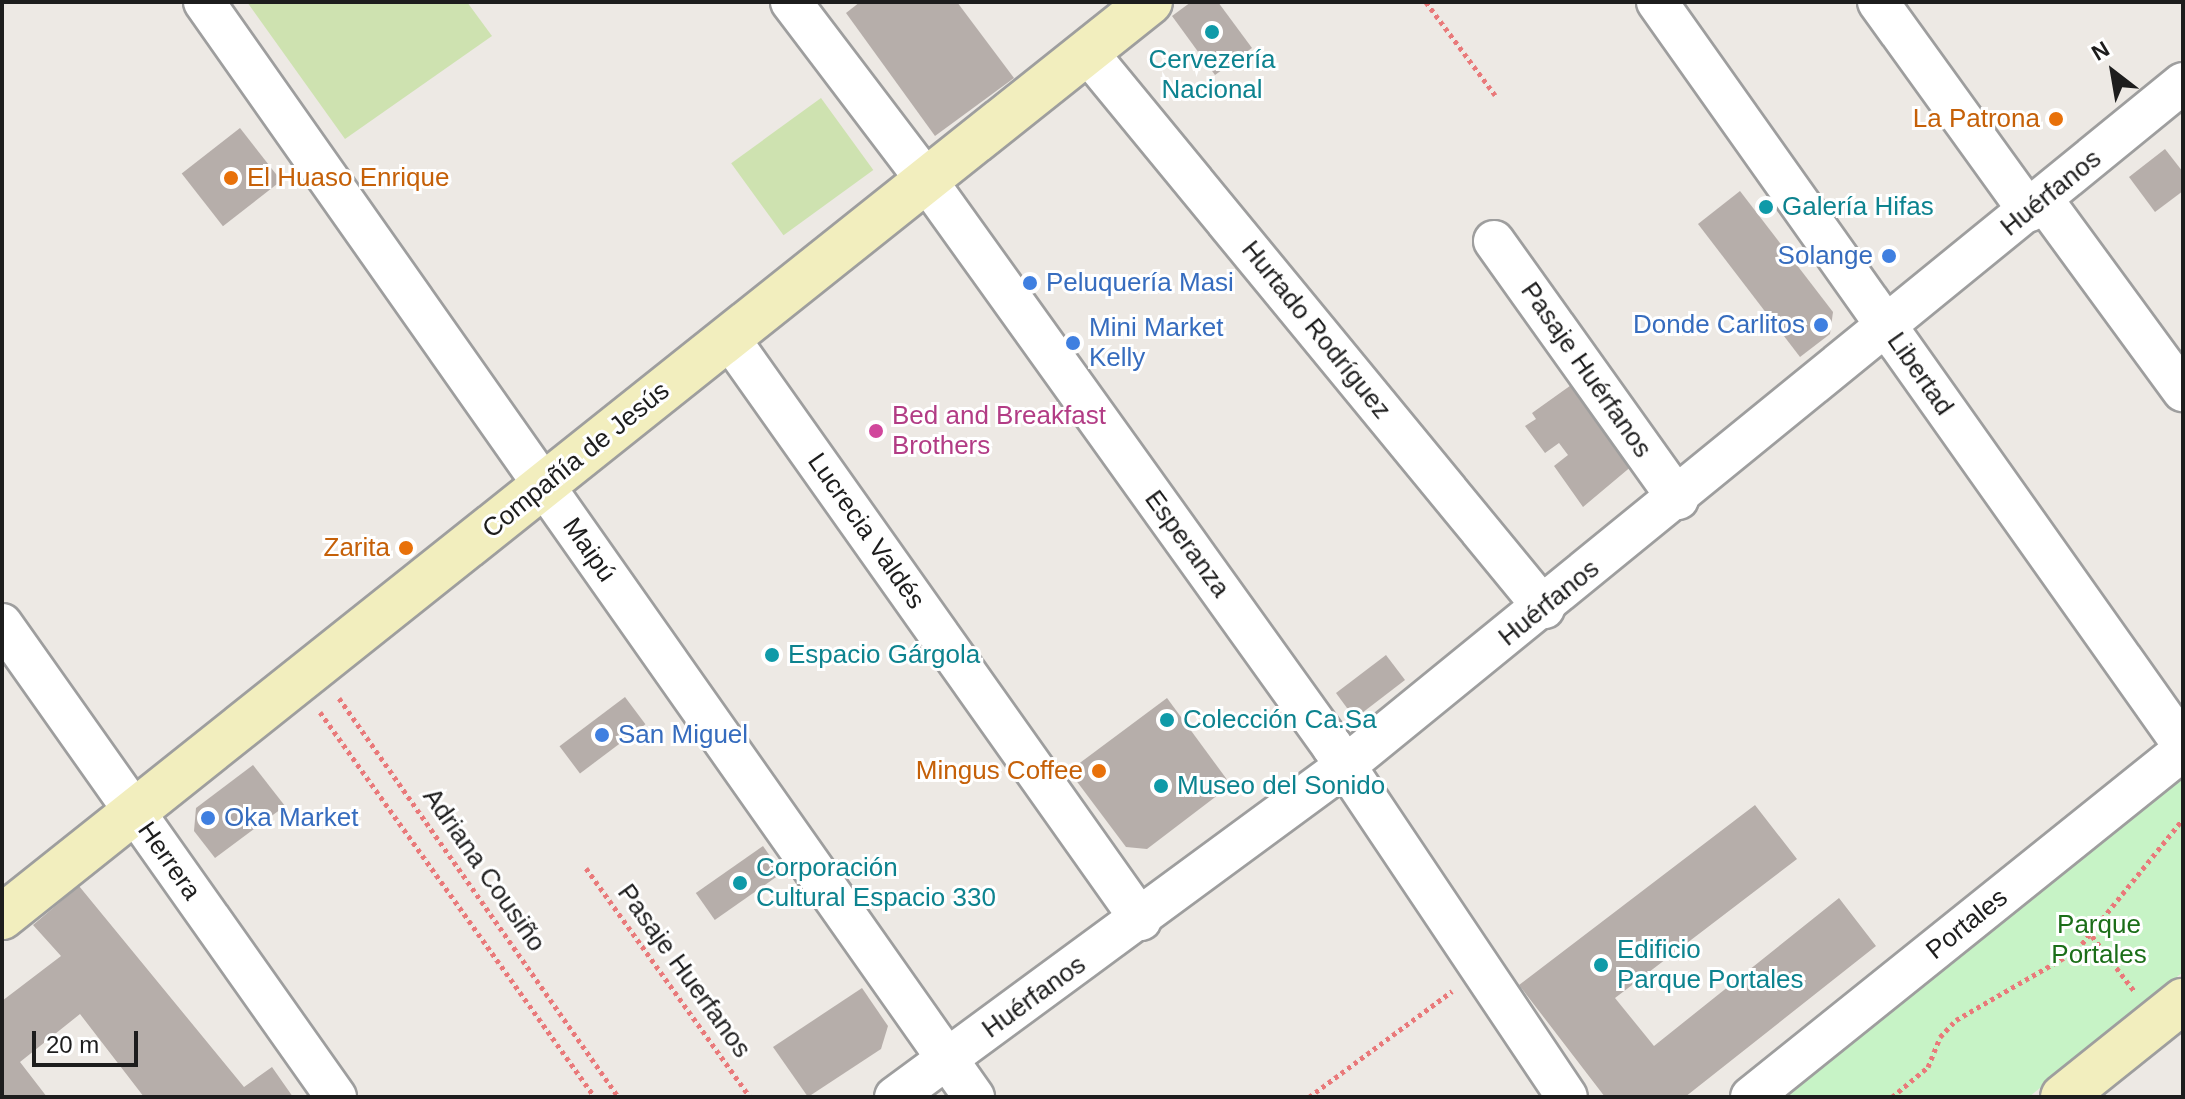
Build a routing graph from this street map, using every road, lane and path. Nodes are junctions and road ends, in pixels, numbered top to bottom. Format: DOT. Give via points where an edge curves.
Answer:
graph roads {
  1 [pos="204,2"];
  2 [pos="791,2"];
  3 [pos="1150,2"];
  4 [pos="1426,2"];
  5 [pos="1657,2"];
  6 [pos="1878,2"];
  7 [pos="1087,52"];
  8 [pos="2183,83"];
  9 [pos="1495,95"];
  10 [pos="927,181"];
  11 [pos="2036,205"];
  12 [pos="1494,241"];
  13 [pos="1886,326"];
  14 [pos="729,338"];
  15 [pos="2183,391"];
  16 [pos="544,485"];
  17 [pos="1678,499"];
  18 [pos="1544,608"];
  19 [pos="2,624"];
  20 [pos="308,674"];
  21 [pos="2183,748"];
  22 [pos="1345,766"];
  23 [pos="135,813"];
  24 [pos="2183,819"];
  25 [pos="586,868"];
  26 [pos="2,917"];
  27 [pos="1141,920"];
  28 [pos="2092,936"];
  29 [pos="1445,996"];
  30 [pos="2170,1012"];
  31 [pos="947,1059"];
  32 [pos="336,1097"];
  33 [pos="595,1097"];
  34 [pos="618,1097"];
  35 [pos="750,1097"];
  36 [pos="895,1097"];
  37 [pos="974,1097"];
  38 [pos="1309,1097"];
  39 [pos="1567,1097"];
  40 [pos="1751,1097"];
  41 [pos="1892,1097"];
  42 [pos="2063,1097"];
  1 -- 16 [label="street, Maipú"];
  2 -- 10 [label="street, Esperanza"];
  3 -- 7 [label="street, Compañía de Jesús"];
  4 -- 9 [label="path"];
  5 -- 13 [label="street, Libertad"];
  6 -- 11 [label="street"];
  7 -- 10 [label="street, Compañía de Jesús"];
  7 -- 18 [label="street, Hurtado Rodríguez"];
  8 -- 11 [label="street, Huérfanos"];
  10 -- 14 [label="street, Compañía de Jesús"];
  10 -- 22 [label="street, Esperanza"];
  11 -- 13 [label="street, Huérfanos"];
  11 -- 15 [label="street"];
  12 -- 17 [label="street, Pasaje Huérfanos"];
  13 -- 17 [label="street, Huérfanos"];
  13 -- 21 [label="street, Libertad"];
  14 -- 16 [label="street, Compañía de Jesús"];
  14 -- 27 [label="street, Lucrecia Valdés"];
  16 -- 20 [label="street, Compañía de Jesús"];
  16 -- 31 [label="street, Maipú"];
  17 -- 18 [label="street, Huérfanos"];
  18 -- 22 [label="street, Huérfanos"];
  19 -- 23 [label="street, Herrera"];
  20 -- 23 [label="street, Compañía de Jesús"];
  20 -- 33 [label="path, Adriana Cousiño"];
  20 -- 34 [label="path, Adriana Cousiño"];
  21 -- 40 [label="street, Portales"];
  22 -- 27 [label="street, Huérfanos"];
  22 -- 39 [label="street, Esperanza"];
  23 -- 26 [label="street, Compañía de Jesús"];
  23 -- 32 [label="street, Herrera"];
  24 -- 28 [label="path"];
  25 -- 35 [label="path, Pasaje Huerfanos"];
  27 -- 31 [label="street, Huérfanos"];
  28 -- 30 [label="path"];
  28 -- 41 [label="path" via="2050,969 1956,1020 1940,1037 1928,1067"];
  29 -- 38 [label="path"];
  30 -- 42 [label="street"];
  31 -- 36 [label="street, Huérfanos"];
  31 -- 37 [label="street, Maipú"];
}
